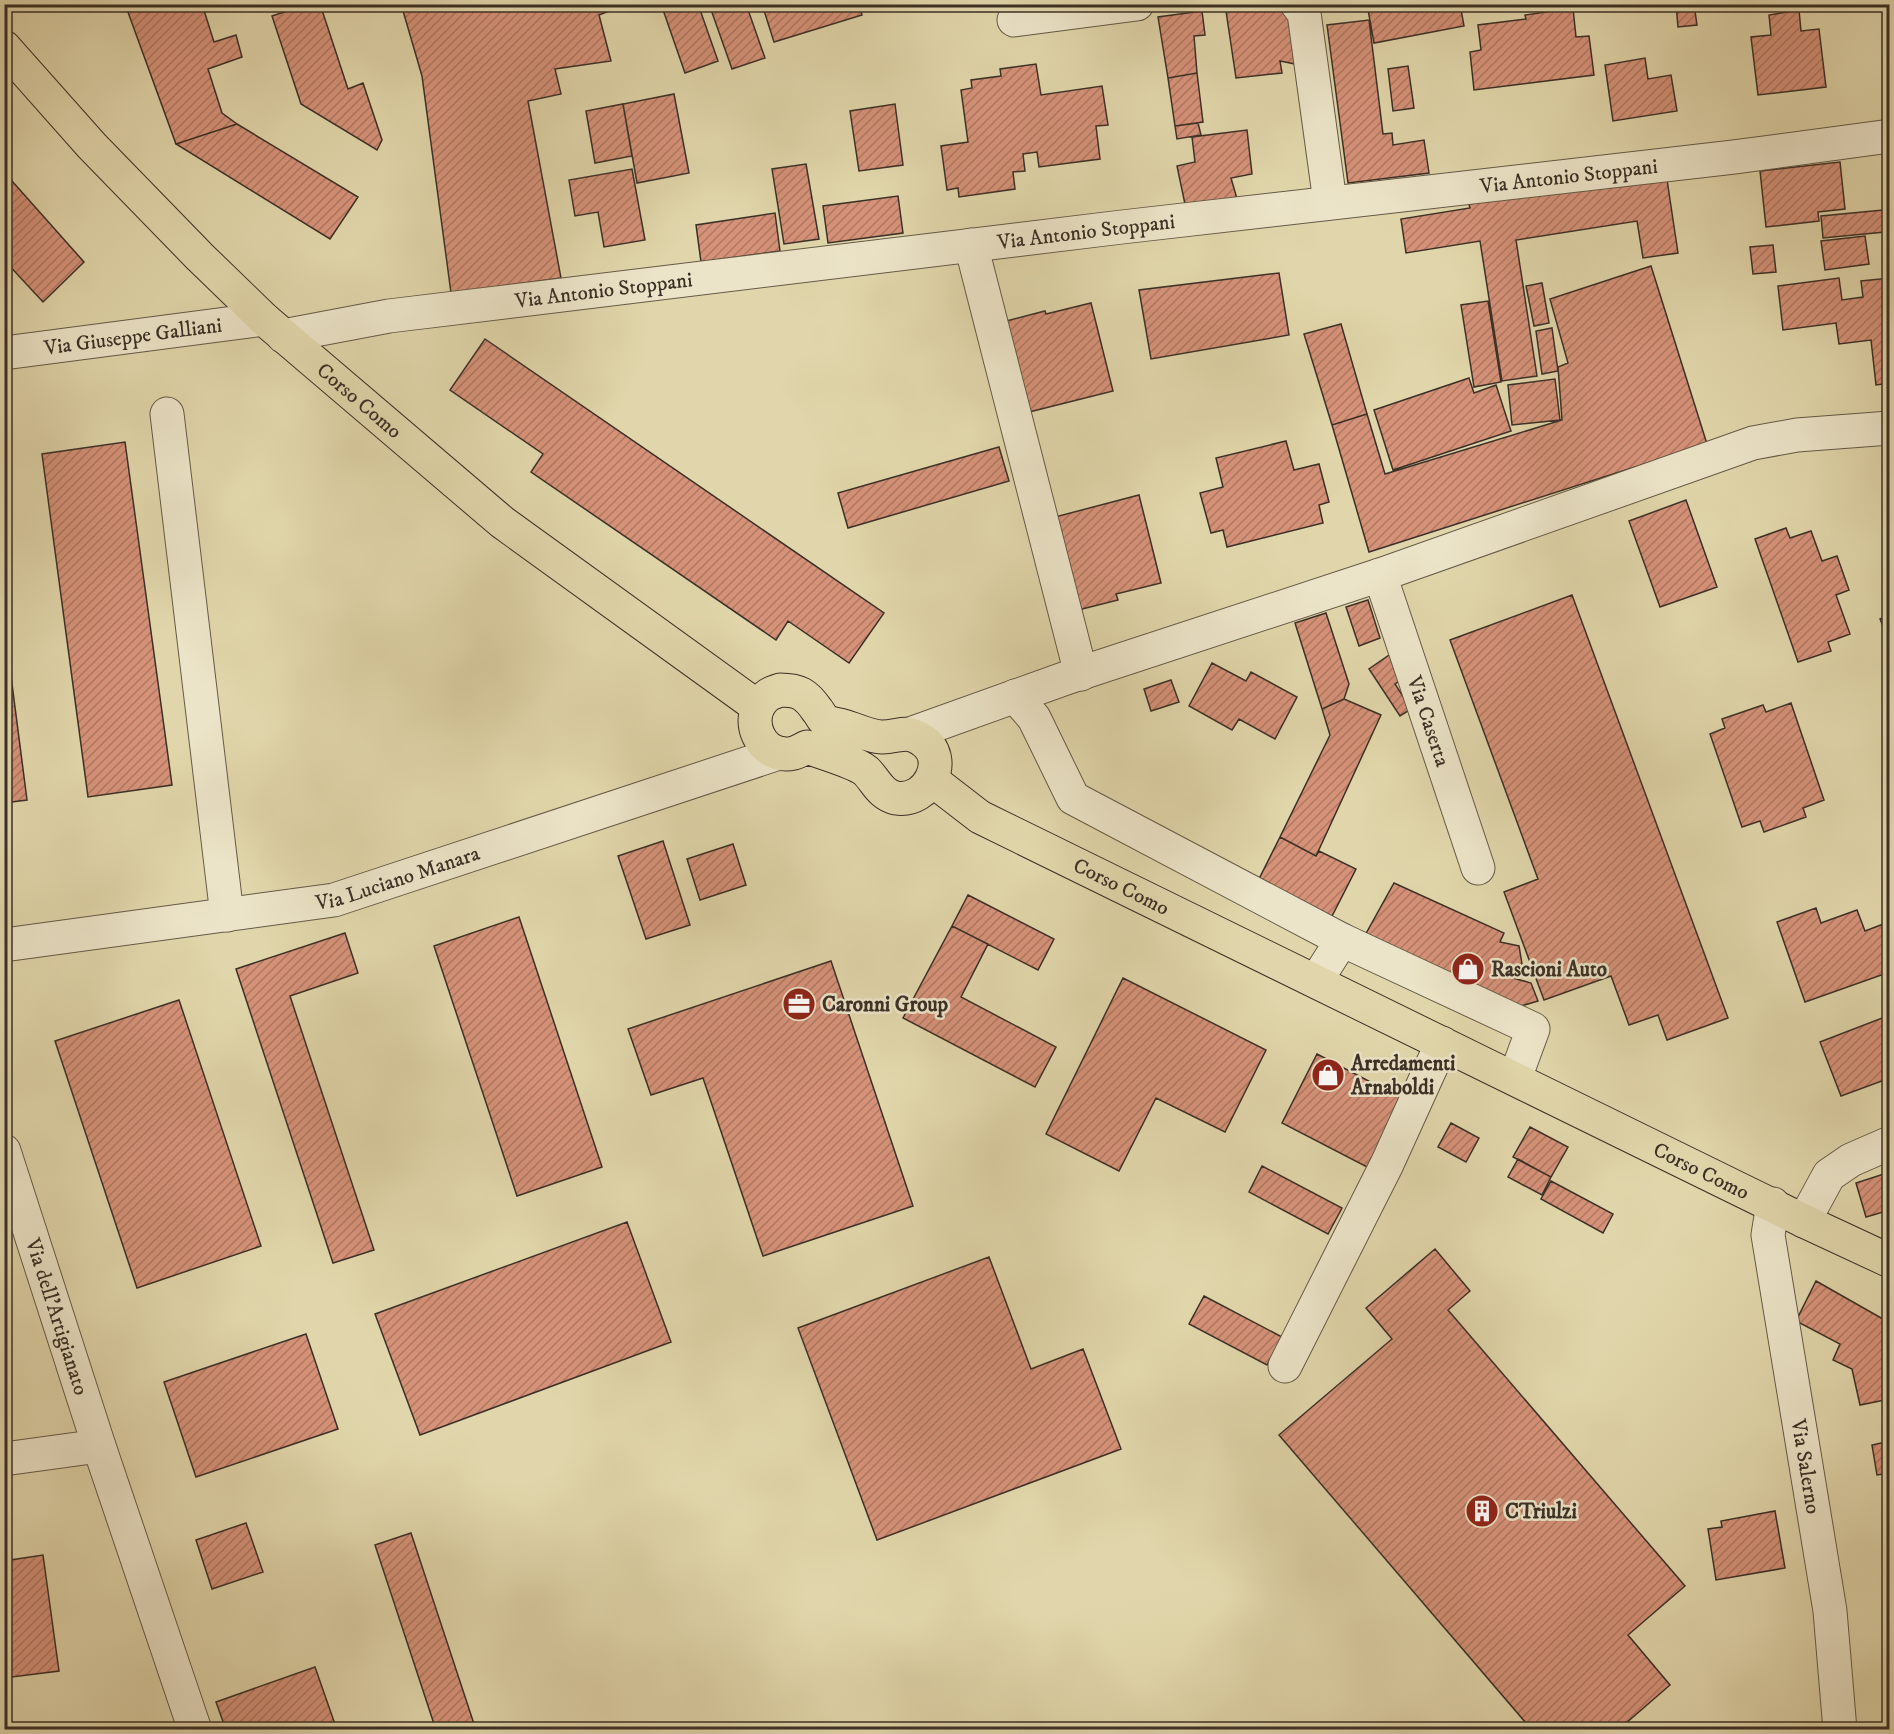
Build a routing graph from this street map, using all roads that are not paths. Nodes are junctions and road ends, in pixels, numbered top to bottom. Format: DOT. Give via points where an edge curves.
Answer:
graph roads {
  1 [pos="1137,4"];
  2 [pos="1297,4"];
  3 [pos="1014,20"];
  4 [pos="4,47"];
  5 [pos="1890,136"];
  6 [pos="1330,202"];
  7 [pos="970,245"];
  8 [pos="274,328"];
  9 [pos="4,353"];
  10 [pos="167,414"];
  11 [pos="1890,428"];
  12 [pos="1380,575"];
  13 [pos="1075,675"];
  14 [pos="1015,696"];
  15 [pos="758,708"];
  16 [pos="910,734"];
  17 [pos="779,753"];
  18 [pos="932,780"];
  19 [pos="1478,868"];
  20 [pos="227,915"];
  21 [pos="1342,940"];
  22 [pos="4,945"];
  23 [pos="1316,981"];
  24 [pos="1442,1042"];
  25 [pos="1515,1078"];
  26 [pos="1890,1143"];
  27 [pos="4,1151"];
  28 [pos="1773,1204"];
  29 [pos="1804,1221"];
  30 [pos="1890,1261"];
  31 [pos="1285,1366"];
  32 [pos="99,1446"];
  33 [pos="4,1459"];
  34 [pos="195,1730"];
  35 [pos="1840,1730"];
  1 -- 3 [label="street"];
  2 -- 6 [label="street" via="1304,13"];
  4 -- 8 [label="main road, Corso Como" via="92,146"];
  5 -- 6 [label="street, Via Antonio Stoppani"];
  6 -- 7 [label="street, Via Antonio Stoppani"];
  7 -- 8 [label="street, Via Antonio Stoppani"];
  7 -- 13 [label="street"];
  8 -- 9 [label="street, Via Giuseppe Galliani"];
  8 -- 15 [label="main road, Corso Como" via="502,522"];
  10 -- 20 [label="street"];
  11 -- 12 [label="street" via="1797,435 1753,443"];
  12 -- 13 [label="street"];
  12 -- 19 [label="street, Via Caserta"];
  13 -- 14 [label="street"];
  14 -- 16 [label="street"];
  14 -- 21 [label="street" via="1034,718 1073,798"];
  15 -- 16 [label="main road" via="773,693 794,690 807,696 825,721 882,737"];
  15 -- 17 [label="main road" via="754,722 757,736 766,747"];
  16 -- 18 [label="main road" via="924,741 932,752"];
  17 -- 18 [label="main road" via="794,753 807,747 865,770 882,791 895,798 923,792"];
  17 -- 20 [label="street, Via Luciano Manara" via="334,900"];
  18 -- 23 [label="main road, Corso Como" via="980,817"];
  20 -- 22 [label="street, Via Luciano Manara"];
  21 -- 23 [label="street"];
  21 -- 25 [label="street" via="1533,1029"];
  23 -- 24 [label="main road, Corso Como"];
  24 -- 25 [label="main road, Corso Como"];
  24 -- 31 [label="street" via="1387,1164"];
  25 -- 28 [label="main road, Corso Como"];
  26 -- 29 [label="street" via="1851,1160 1829,1175"];
  27 -- 32 [label="street, Via dell'Artigianato"];
  28 -- 29 [label="main road, Corso Como"];
  28 -- 35 [label="street, Via Salerno" via="1768,1235 1830,1611"];
  29 -- 30 [label="main road, Corso Como"];
  32 -- 33 [label="street"];
  32 -- 34 [label="street, Via dell'Artigianato"];
}
